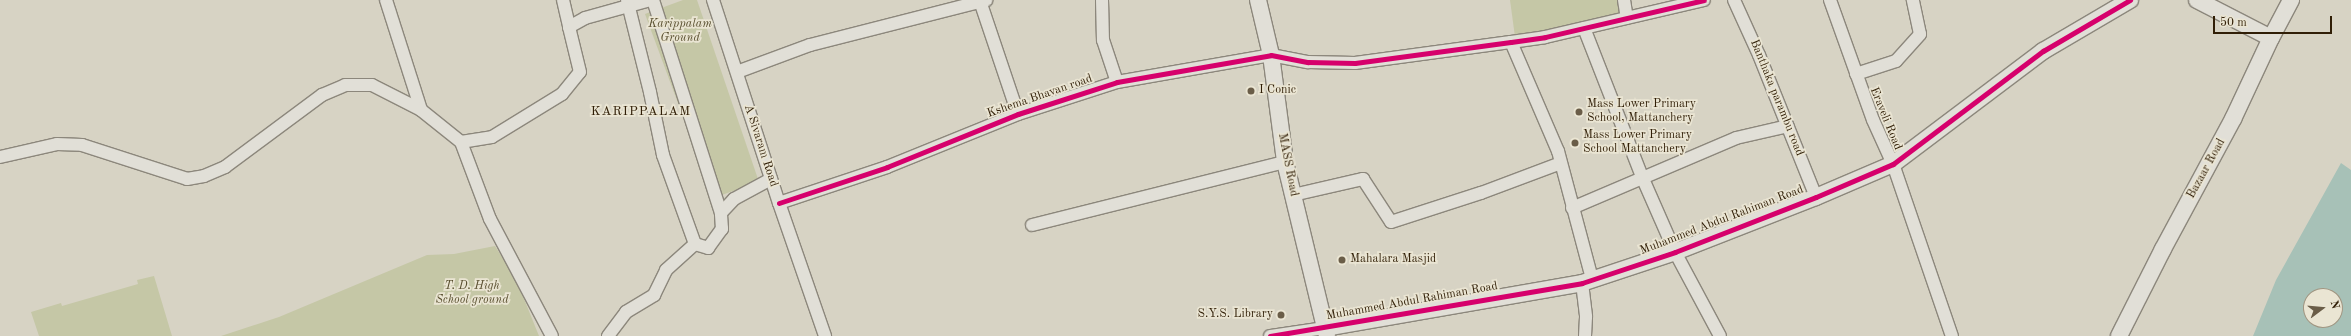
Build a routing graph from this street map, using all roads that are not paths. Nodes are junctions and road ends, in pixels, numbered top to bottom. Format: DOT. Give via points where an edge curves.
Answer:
graph roads {
  1 [pos="386,0"];
  2 [pos="563,0"];
  3 [pos="652,0"];
  4 [pos="713,0"];
  5 [pos="1102,0"];
  6 [pos="1258,0"];
  7 [pos="1624,0"];
  8 [pos="1704,0"];
  9 [pos="1734,0"];
  10 [pos="1830,0"];
  11 [pos="1913,0"];
  12 [pos="2130,0"];
  13 [pos="2197,0"];
  14 [pos="2291,0"];
  15 [pos="983,1"];
  16 [pos="628,3"];
  17 [pos="1626,18"];
  18 [pos="569,27"];
  19 [pos="1584,28"];
  20 [pos="2271,38"];
  21 [pos="1510,42"];
  22 [pos="1271,55"];
  23 [pos="737,72"];
  24 [pos="1856,74"];
  25 [pos="1117,82"];
  26 [pos="421,110"];
  27 [pos="1018,114"];
  28 [pos="1788,126"];
  29 [pos="461,142"];
  30 [pos="0,157"];
  31 [pos="1285,162"];
  32 [pos="1561,163"];
  33 [pos="1893,164"];
  34 [pos="771,179"];
  35 [pos="1642,179"];
  36 [pos="1293,195"];
  37 [pos="1816,197"];
  38 [pos="779,203"];
  39 [pos="1572,208"];
  40 [pos="721,213"];
  41 [pos="1032,225"];
  42 [pos="695,244"];
  43 [pos="1675,252"];
  44 [pos="1587,281"];
  45 [pos="1326,332"];
  46 [pos="552,336"];
  47 [pos="608,336"];
  48 [pos="825,336"];
  49 [pos="1270,336"];
  50 [pos="1585,336"];
  51 [pos="1720,336"];
  52 [pos="1952,336"];
  53 [pos="2119,336"];
  1 -- 26 [label="street"];
  2 -- 18 [label="street"];
  3 -- 16 [label="street"];
  3 -- 40 [label="street"];
  4 -- 23 [label="street, A Sivaram Road"];
  5 -- 25 [label="street" via="1103,40"];
  6 -- 22 [label="street, MASS Road"];
  7 -- 17 [label="street"];
  8 -- 17 [label="street"];
  9 -- 28 [label="street, Banthaka parambu road"];
  10 -- 24 [label="street, Eraveli Road"];
  11 -- 24 [label="street" via="1920,34 1896,61"];
  12 -- 33 [label="street, Muhammed Abdul Rahiman Road" via="2043,51"];
  13 -- 20 [label="street"];
  14 -- 20 [label="street, Bazaar Road"];
  15 -- 23 [label="street" via="810,45"];
  15 -- 27 [label="street"];
  16 -- 18 [label="street" via="585,18"];
  16 -- 42 [label="street" via="663,155"];
  17 -- 19 [label="street"];
  18 -- 29 [label="street" via="580,72 562,94 492,137"];
  19 -- 21 [label="street"];
  19 -- 35 [label="street"];
  20 -- 53 [label="street, Bazaar Road" via="2234,119"];
  21 -- 22 [label="street" via="1355,63 1308,62"];
  21 -- 32 [label="street"];
  22 -- 25 [label="street, Kshema Bhavan road"];
  22 -- 31 [label="street, MASS Road"];
  23 -- 34 [label="street, A Sivaram Road"];
  24 -- 33 [label="street, Eraveli Road"];
  25 -- 27 [label="street, Kshema Bhavan road"];
  26 -- 29 [label="street"];
  26 -- 30 [label="street" via="372,84 345,85 322,95 225,167 204,176 187,179 82,145 57,144"];
  27 -- 38 [label="street, Kshema Bhavan road" via="887,167"];
  28 -- 35 [label="street" via="1736,138"];
  28 -- 37 [label="street, Banthaka parambu road"];
  29 -- 46 [label="street" via="490,219"];
  31 -- 36 [label="street, MASS Road"];
  31 -- 41 [label="street"];
  32 -- 36 [label="street" via="1481,193 1391,222 1363,179"];
  32 -- 39 [label="street"];
  33 -- 37 [label="street, Muhammed Abdul Rahiman Road"];
  33 -- 52 [label="street, Eraveli Road"];
  34 -- 38 [label="street, A Sivaram Road"];
  34 -- 40 [label="street" via="734,199"];
  35 -- 39 [label="street"];
  35 -- 43 [label="street"];
  36 -- 45 [label="street, MASS Road"];
  37 -- 43 [label="street, Muhammed Abdul Rahiman Road"];
  38 -- 48 [label="street, A Sivaram Road"];
  39 -- 44 [label="street"];
  40 -- 42 [label="street" via="722,229 708,248"];
  42 -- 47 [label="street" via="666,270 654,295 626,312"];
  43 -- 44 [label="street, Muhammed Abdul Rahiman Road"];
  43 -- 51 [label="street"];
  44 -- 45 [label="street, Muhammed Abdul Rahiman Road"];
  44 -- 50 [label="street"];
  45 -- 49 [label="street, Muhammed Abdul Rahiman Road"];
}
